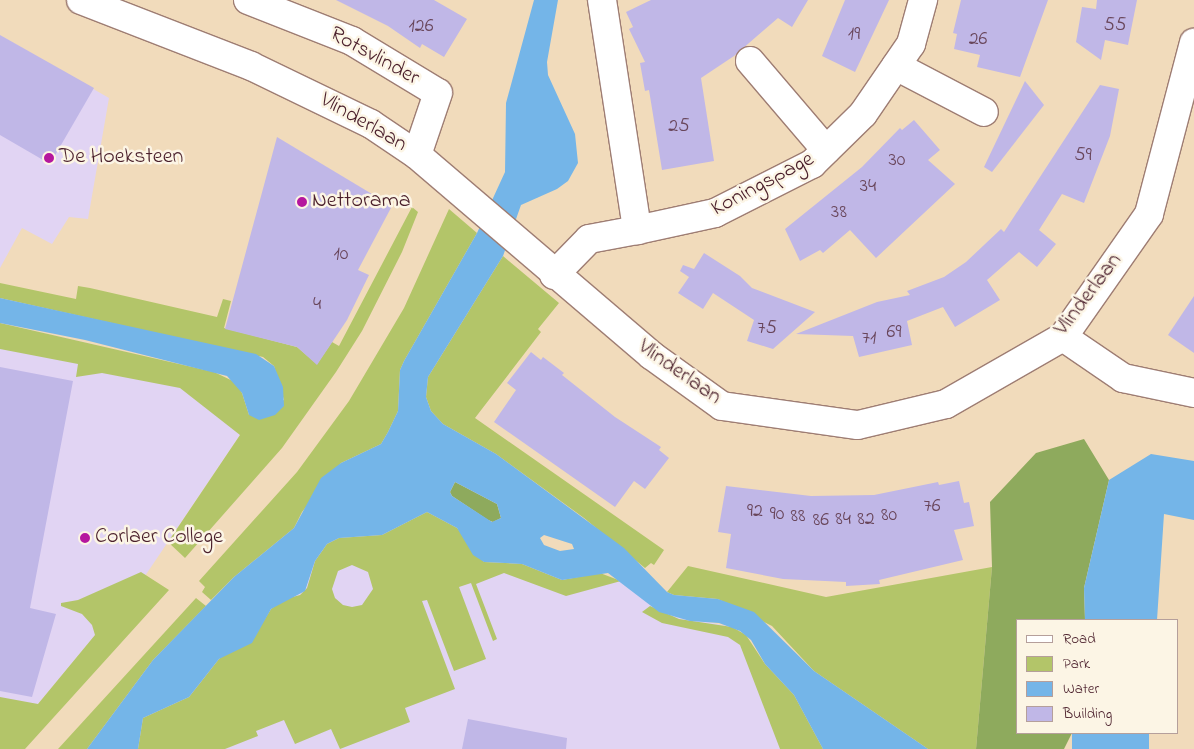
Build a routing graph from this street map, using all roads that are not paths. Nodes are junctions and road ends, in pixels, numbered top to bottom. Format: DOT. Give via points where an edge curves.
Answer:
graph roads {
  1 [pos="81,0"];
  2 [pos="248,0"];
  3 [pos="602,0"];
  4 [pos="924,0"];
  5 [pos="1194,43"];
  6 [pos="750,60"];
  7 [pos="896,66"];
  8 [pos="984,112"];
  9 [pos="826,150"];
  10 [pos="417,154"];
  11 [pos="637,230"];
  12 [pos="554,275"];
  13 [pos="1062,337"];
  14 [pos="1194,393"];
  1 -- 10 [label="street, Vlinderlaan" via="291,83 370,124"];
  2 -- 10 [label="street, Rotsvlinder" via="352,41 438,93"];
  3 -- 11 [label="street"];
  4 -- 7 [label="street, Koningspage" via="911,44"];
  5 -- 13 [label="street, Vlinderlaan" via="1149,214"];
  6 -- 9 [label="street"];
  7 -- 8 [label="street"];
  7 -- 9 [label="street, Koningspage" via="863,114"];
  9 -- 11 [label="street, Koningspage" via="812,164 714,213"];
  10 -- 12 [label="street, Vlinderlaan"];
  11 -- 12 [label="street, Koningspage" via="589,239"];
  12 -- 13 [label="street, Vlinderlaan" via="651,356 722,406 858,425 946,404"];
  13 -- 14 [label="street" via="1123,378"];
}
